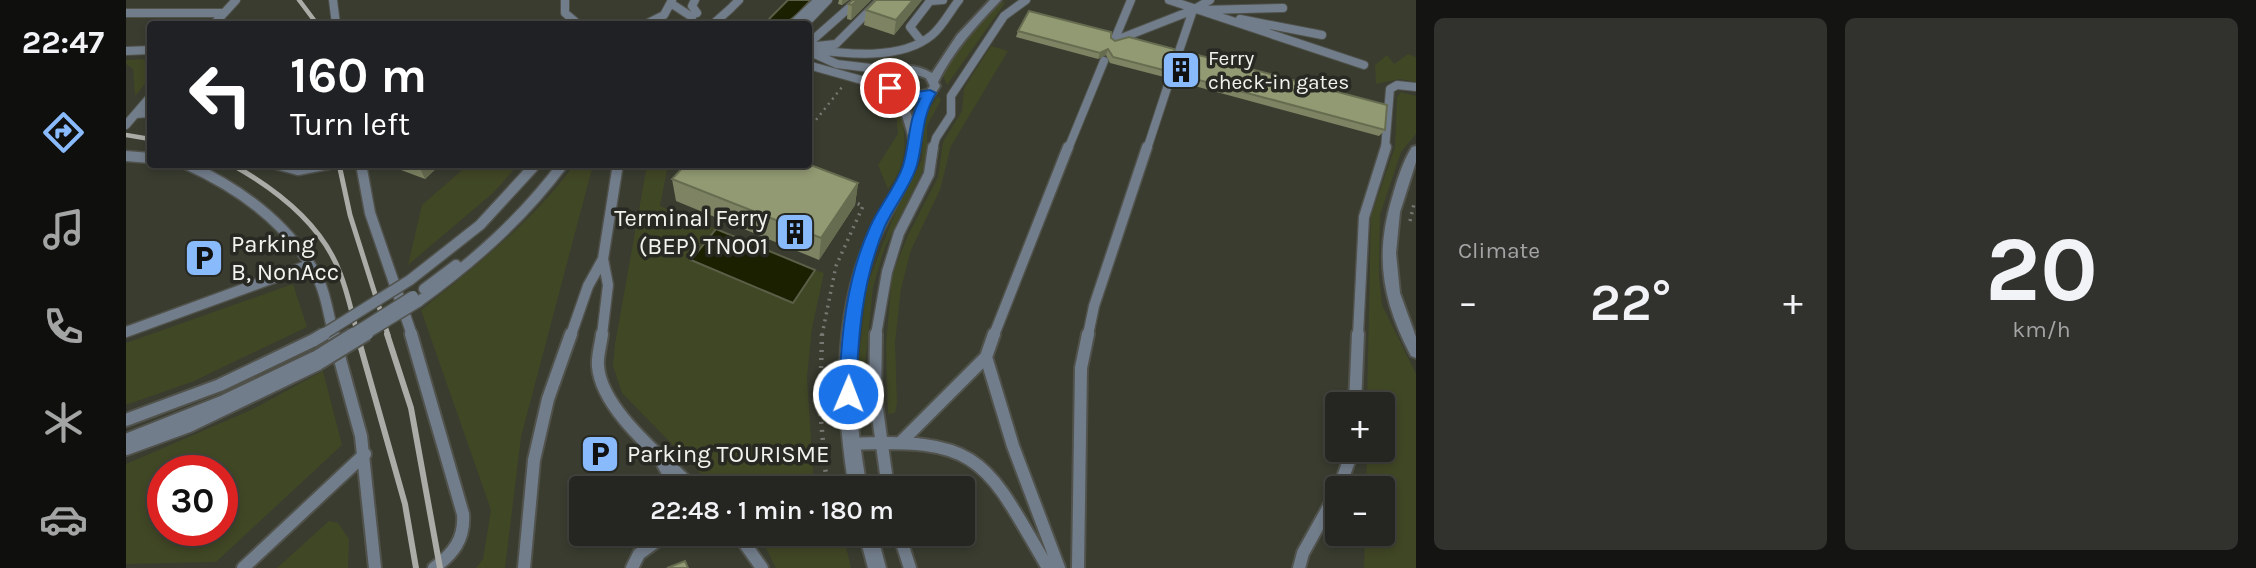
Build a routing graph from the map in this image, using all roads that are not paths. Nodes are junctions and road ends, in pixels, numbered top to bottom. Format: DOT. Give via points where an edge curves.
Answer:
graph roads {
  1 [pos="236,0"];
  2 [pos="327,0"];
  3 [pos="333,0"];
  4 [pos="565,0"];
  5 [pos="695,0"];
  6 [pos="740,0"];
  7 [pos="818,0"];
  8 [pos="828,0"];
  9 [pos="858,0"];
  10 [pos="880,0"];
  11 [pos="943,0"];
  12 [pos="959,0"];
  13 [pos="996,0"];
  14 [pos="1026,0"];
  15 [pos="1131,0"];
  16 [pos="1169,0"];
  17 [pos="1210,0"];
  18 [pos="672,2"];
  19 [pos="1272,2"];
  20 [pos="1283,8"];
  21 [pos="1193,10"];
  22 [pos="126,13"];
  23 [pos="225,13"];
  24 [pos="334,13"];
  25 [pos="217,21"];
  26 [pos="335,21"];
  27 [pos="575,21"];
  28 [pos="653,21"];
  29 [pos="716,21"];
  30 [pos="796,21"];
  31 [pos="808,21"];
  32 [pos="1322,35"];
  33 [pos="921,41"];
  34 [pos="812,44"];
  35 [pos="955,46"];
  36 [pos="812,47"];
  37 [pos="812,49"];
  38 [pos="147,50"];
  39 [pos="812,50"];
  40 [pos="126,51"];
  41 [pos="1177,57"];
  42 [pos="1104,61"];
  43 [pos="1364,65"];
  44 [pos="812,66"];
  45 [pos="900,70"];
  46 [pos="1170,79"];
  47 [pos="1416,87"];
  48 [pos="933,88"];
  49 [pos="893,91"];
  50 [pos="951,96"];
  51 [pos="147,101"];
  52 [pos="147,113"];
  53 [pos="136,114"];
  54 [pos="126,125"];
  55 [pos="914,143"];
  56 [pos="1416,150"];
  57 [pos="126,156"];
  58 [pos="147,158"];
  59 [pos="195,168"];
  60 [pos="291,168"];
  61 [pos="309,168"];
  62 [pos="362,168"];
  63 [pos="532,168"];
  64 [pos="552,168"];
  65 [pos="560,168"];
  66 [pos="617,168"];
  67 [pos="603,259"];
  68 [pos="309,265"];
  69 [pos="416,299"];
  70 [pos="126,332"];
  71 [pos="1416,352"];
  72 [pos="986,357"];
  73 [pos="317,361"];
  74 [pos="1356,392"];
  75 [pos="126,420"];
  76 [pos="126,440"];
  77 [pos="906,440"];
  78 [pos="880,442"];
  79 [pos="851,444"];
  80 [pos="126,449"];
  81 [pos="656,452"];
  82 [pos="365,454"];
  83 [pos="669,476"];
  84 [pos="681,476"];
  85 [pos="856,476"];
  86 [pos="886,476"];
  87 [pos="1325,514"];
  88 [pos="650,546"];
  89 [pos="749,546"];
  90 [pos="871,546"];
  91 [pos="903,546"];
  92 [pos="243,568"];
  93 [pos="375,568"];
  94 [pos="434,568"];
  95 [pos="524,568"];
  96 [pos="632,568"];
  97 [pos="762,568"];
  98 [pos="877,568"];
  99 [pos="909,568"];
  100 [pos="1048,568"];
  101 [pos="1059,568"];
  102 [pos="1078,568"];
  103 [pos="1299,568"];
  1 -- 23 [label="lane"];
  2 -- 24 [label="lane"];
  3 -- 24 [label="lane"];
  4 -- 27 [label="lane" via="565,13"];
  5 -- 18 [label="lane" via="694,15"];
  6 -- 29 [label="lane, bridge"];
  7 -- 30 [label="lane"];
  8 -- 31 [label="lane"];
  9 -- 34 [label="lane"];
  10 -- 36 [label="lane" via="836,44"];
  11 -- 33 [label="lane" via="930,1 913,21 910,27"];
  12 -- 33 [label="lane"];
  13 -- 35 [label="street"];
  14 -- 50 [label="lane" via="1004,16"];
  15 -- 21 [label="lane" via="1114,41"];
  16 -- 21 [label="lane"];
  17 -- 21 [label="lane"];
  18 -- 28 [label="lane" via="664,15"];
  19 -- 21 [label="lane"];
  20 -- 21 [label="lane"];
  21 -- 32 [label="lane"];
  21 -- 41 [label="lane"];
  21 -- 43 [label="lane"];
  22 -- 23 [label="lane"];
  23 -- 25 [label="lane"];
  24 -- 26 [label="lane"];
  33 -- 37 [label="lane" via="873,51"];
  35 -- 45 [label="street"];
  35 -- 48 [label="street" via="941,63"];
  38 -- 40 [label="lane"];
  39 -- 45 [label="lane" via="833,63"];
  42 -- 72 [label="lane"];
  44 -- 49 [label="lane"];
  45 -- 48 [label="street" via="920,70"];
  45 -- 49 [label="street" via="887,79"];
  46 -- 102 [label="lane" via="1094,306 1081,368"];
  47 -- 74 [label="lane" via="1390,89 1387,144 1364,218"];
  48 -- 49 [label="street" via="914,97"];
  48 -- 50 [label="lane"];
  48 -- 55 [label="street" via="919,111"];
  49 -- 55 [label="street" via="904,107"];
  50 -- 78 [label="lane" via="951,119 935,139 928,179 899,234 883,283 873,354"];
  51 -- 53 [label="lane"];
  52 -- 53 [label="lane"];
  53 -- 54 [label="lane"];
  55 -- 79 [label="street" via="909,167 865,258 855,299 847,376"];
  56 -- 71 [label="street" via="1389,237 1392,292"];
  57 -- 58 [label="lane"];
  59 -- 68 [label="lane" via="250,198"];
  60 -- 61 [label="lane"];
  62 -- 94 [label="lane" via="373,223 425,375 463,514 463,537 452,554"];
  63 -- 75 [label="lane, bridge" via="480,225 410,280 314,340 230,380"];
  64 -- 69 [label="lane" via="488,238"];
  65 -- 69 [label="lane" via="488,248"];
  66 -- 67 [label="lane"];
  67 -- 81 [label="lane" via="608,285 598,366 606,393 625,421"];
  67 -- 95 [label="lane" via="548,399 534,460"];
  68 -- 70 [label="lane"];
  68 -- 82 [label="lane" via="325,299"];
  69 -- 73 [label="lane, bridge"];
  72 -- 77 [label="lane"];
  72 -- 101 [label="lane" via="1013,446"];
  73 -- 76 [label="lane"];
  73 -- 80 [label="lane" via="189,426"];
  77 -- 78 [label="lane"];
  77 -- 100 [label="lane" via="957,452 993,476"];
  78 -- 79 [label="lane"];
  78 -- 86 [label="lane"];
  79 -- 85 [label="street"];
  81 -- 83 [label="lane"];
  81 -- 84 [label="lane"];
  82 -- 92 [label="lane"];
  82 -- 93 [label="lane"];
  87 -- 103 [label="lane"];
  88 -- 96 [label="lane"];
  89 -- 97 [label="lane"];
  90 -- 98 [label="street"];
  91 -- 99 [label="lane"];
}
